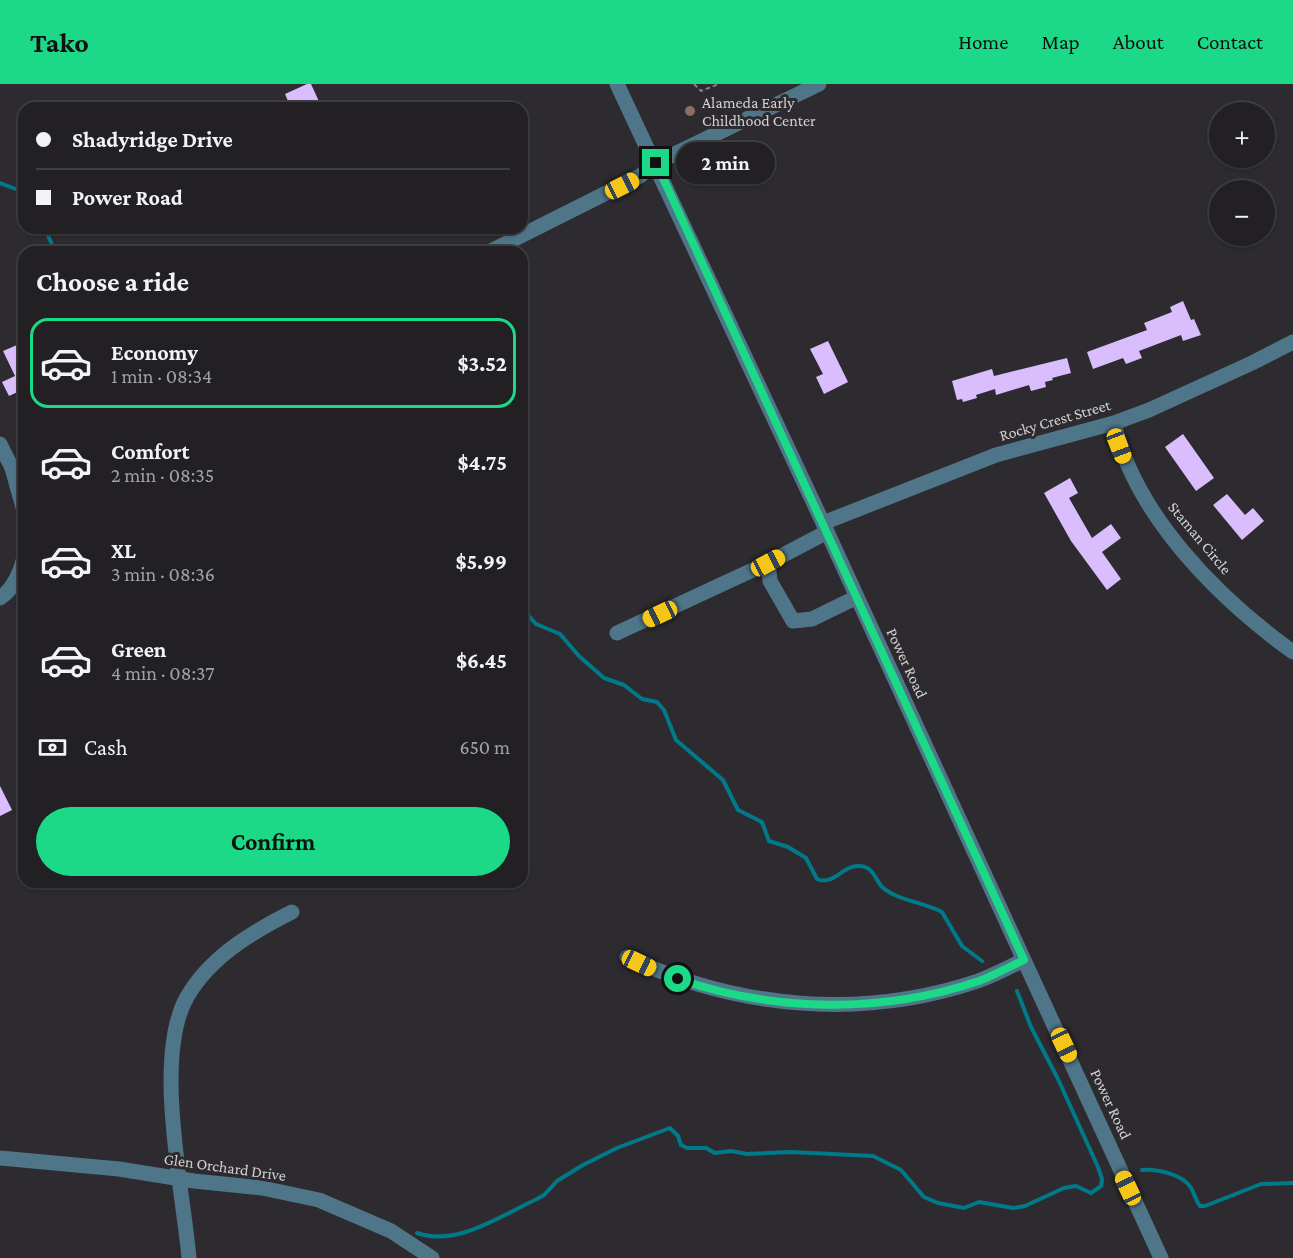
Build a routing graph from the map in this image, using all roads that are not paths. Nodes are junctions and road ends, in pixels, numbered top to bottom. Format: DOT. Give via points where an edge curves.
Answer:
graph roads {
  1 [pos="617,84"];
  2 [pos="819,84"];
  3 [pos="656,163"];
  4 [pos="528,232"];
  5 [pos="525,234"];
  6 [pos="501,246"];
  7 [pos="1293,342"];
  8 [pos="1114,423"];
  9 [pos="0,444"];
  10 [pos="18,490"];
  11 [pos="825,527"];
  12 [pos="768,563"];
  13 [pos="18,577"];
  14 [pos="857,597"];
  15 [pos="0,598"];
  16 [pos="617,633"];
  17 [pos="1293,652"];
  18 [pos="292,912"];
  19 [pos="627,957"];
  20 [pos="1024,960"];
  21 [pos="0,1158"];
  22 [pos="178,1179"];
  23 [pos="189,1258"];
  24 [pos="432,1258"];
  25 [pos="1161,1258"];
  1 -- 3 [label="street, Power Road"];
  2 -- 3 [label="street"];
  3 -- 4 [label="street" via="640,176"];
  3 -- 11 [label="street, Power Road"];
  5 -- 6 [label="street"];
  7 -- 8 [label="street, Rocky Crest Street" via="1176,399"];
  8 -- 11 [label="street, Rocky Crest Street" via="996,455"];
  8 -- 17 [label="street, Staman Circle" via="1129,471 1173,538 1231,601"];
  9 -- 10 [label="street"];
  11 -- 12 [label="street, Rocky Crest Street"];
  11 -- 14 [label="street, Power Road"];
  12 -- 14 [label="street" via="770,581 793,621 812,619"];
  12 -- 16 [label="street, Rocky Crest Street"];
  13 -- 15 [label="street"];
  14 -- 20 [label="street, Power Road"];
  18 -- 22 [label="street" via="228,950 186,998 173,1039 171,1082"];
  19 -- 20 [label="street" via="696,985 787,1004 819,1005 898,1000 979,981"];
  20 -- 25 [label="street, Power Road"];
  21 -- 22 [label="street, Glen Orchard Drive" via="119,1168"];
  22 -- 23 [label="street"];
  22 -- 24 [label="street, Glen Orchard Drive" via="262,1188 319,1200 391,1231"];
}
